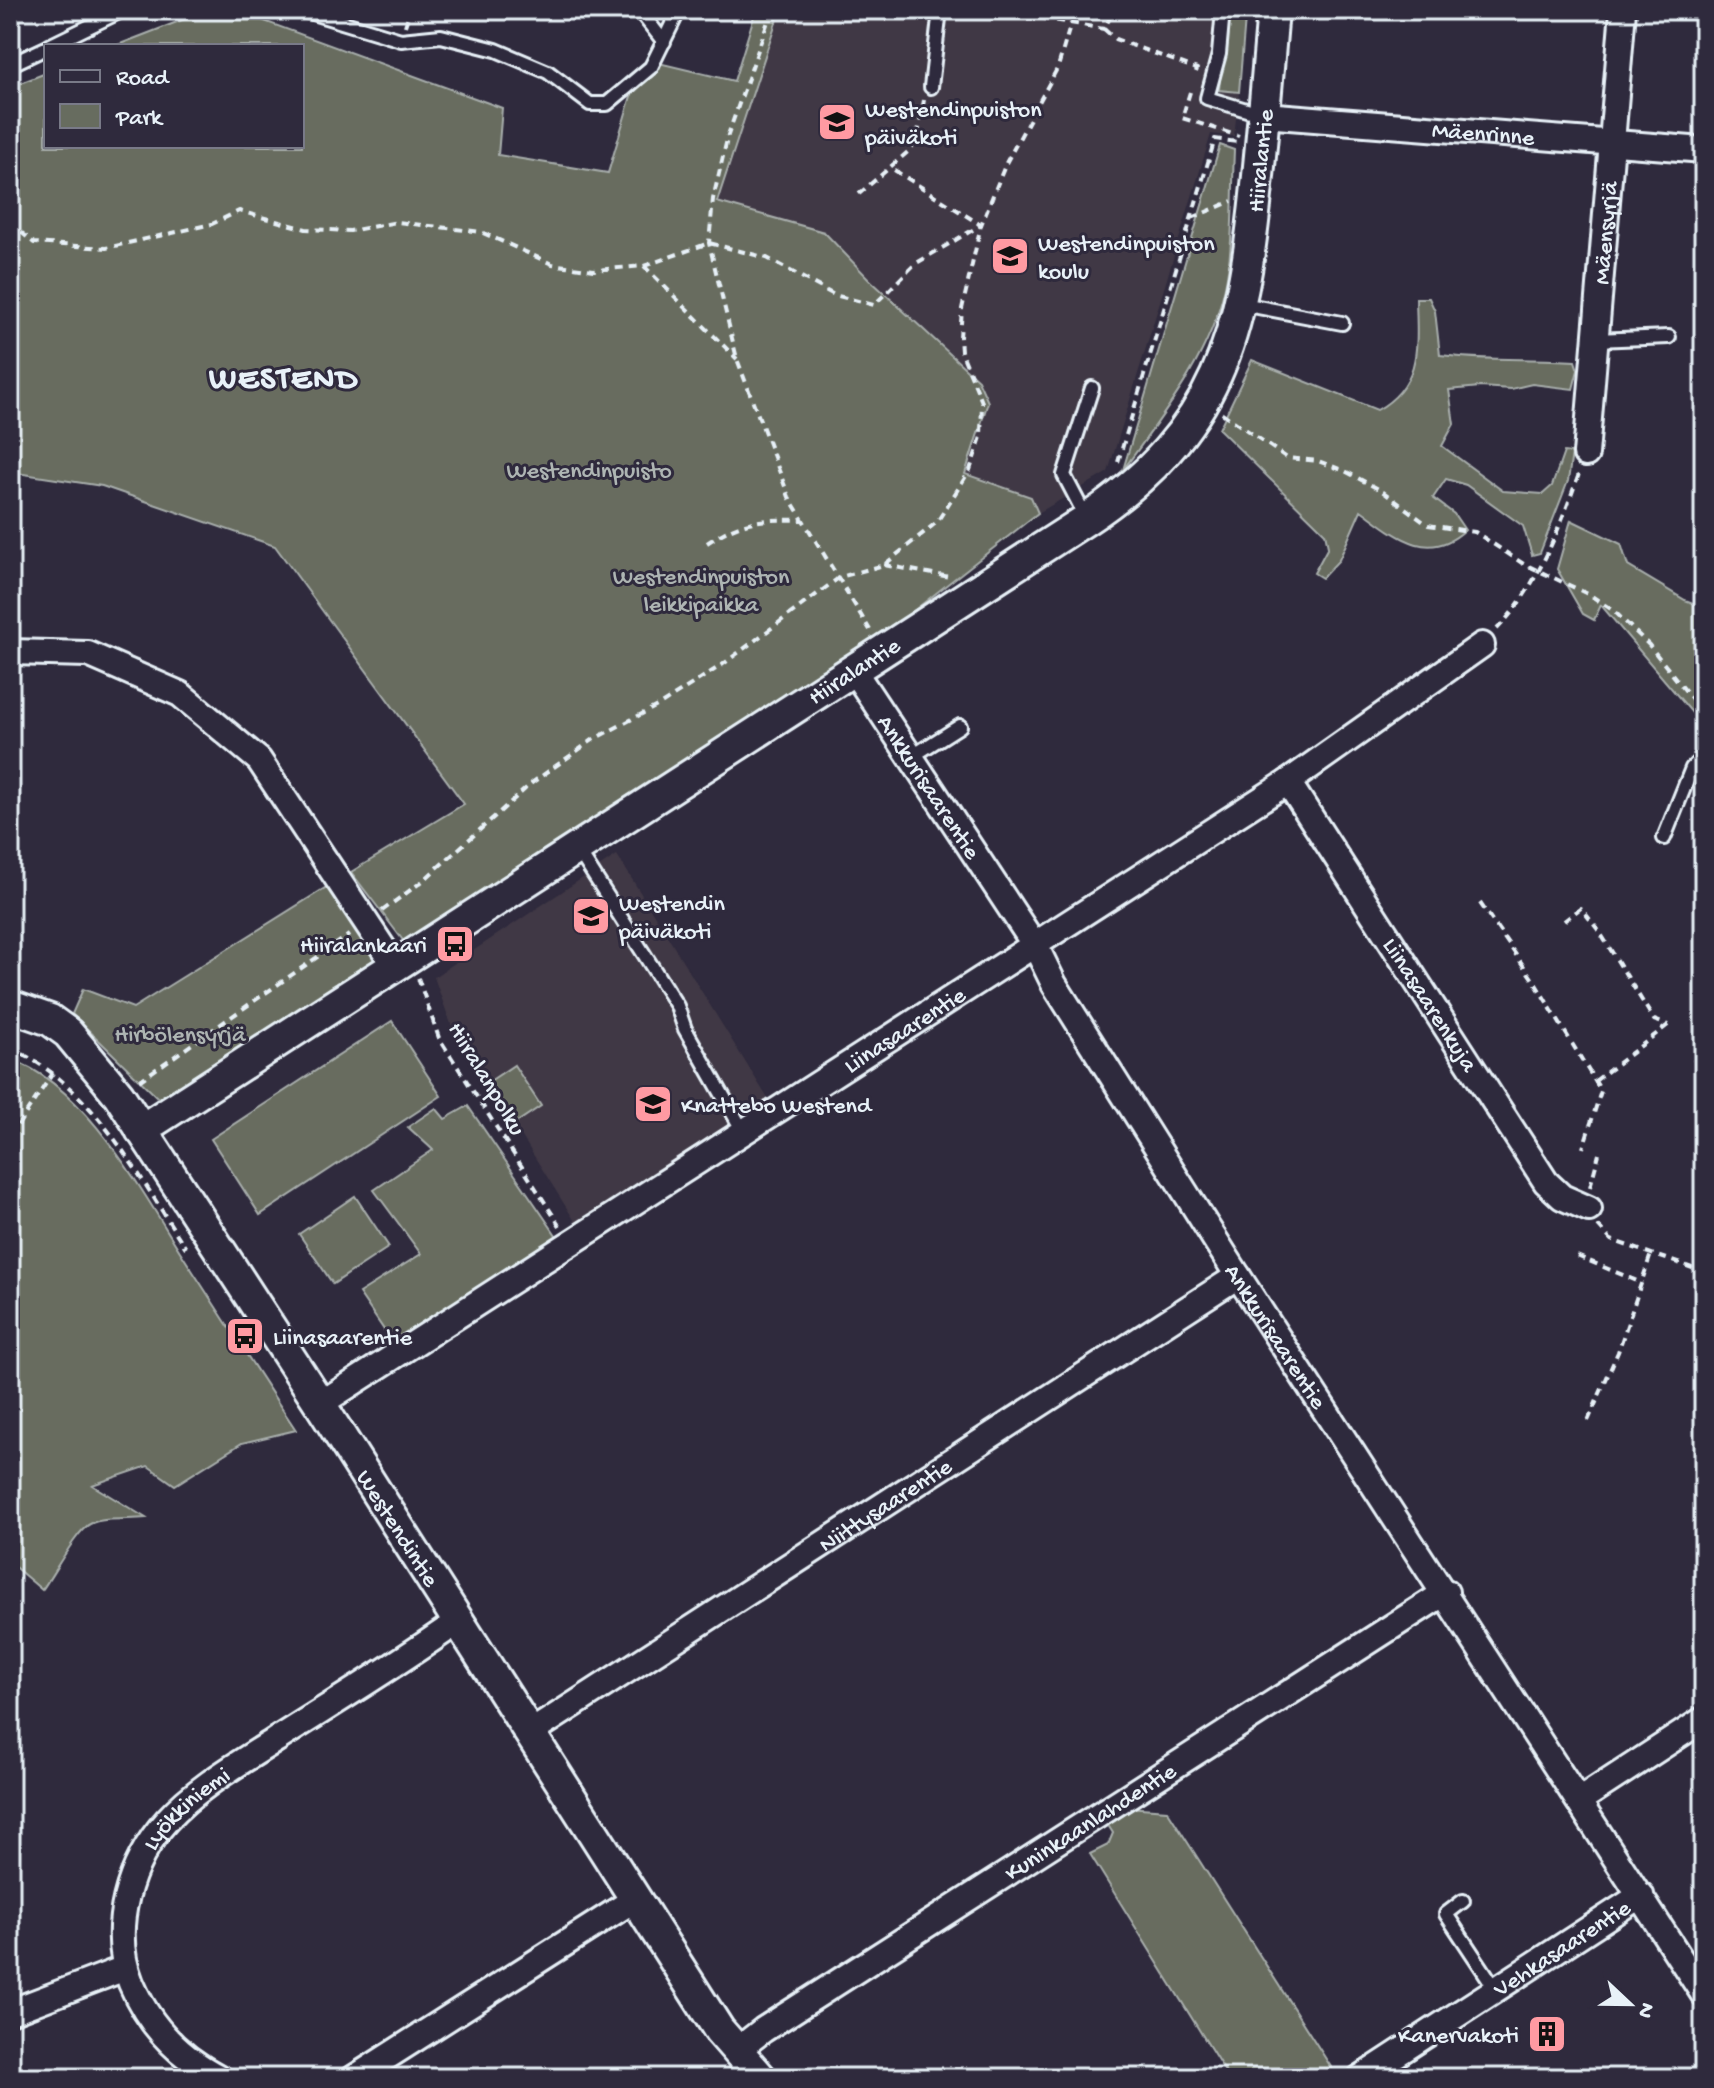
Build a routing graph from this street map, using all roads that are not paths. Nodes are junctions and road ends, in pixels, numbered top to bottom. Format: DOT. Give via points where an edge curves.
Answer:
graph roads {
  1 [pos="123,10"];
  2 [pos="302,10"];
  3 [pos="639,10"];
  4 [pos="679,10"];
  5 [pos="940,10"];
  6 [pos="1223,10"];
  7 [pos="1266,10"];
  8 [pos="1273,10"];
  9 [pos="1623,10"];
  10 [pos="664,42"];
  11 [pos="54,44"];
  12 [pos="44,49"];
  13 [pos="16,62"];
  14 [pos="931,87"];
  15 [pos="1264,115"];
  16 [pos="1612,141"];
  17 [pos="1704,150"];
  18 [pos="1242,304"];
  19 [pos="1342,323"];
  20 [pos="1669,337"];
  21 [pos="1596,340"];
  22 [pos="1092,388"];
  23 [pos="1586,454"];
  24 [pos="1087,519"];
  25 [pos="1482,645"];
  26 [pos="10,652"];
  27 [pos="854,671"];
  28 [pos="960,726"];
  29 [pos="1704,756"];
  30 [pos="911,757"];
  31 [pos="1288,782"];
  32 [pos="1664,838"];
  33 [pos="578,850"];
  34 [pos="1036,947"];
  35 [pos="401,962"];
  36 [pos="10,1006"];
  37 [pos="141,1130"];
  38 [pos="743,1131"];
  39 [pos="1589,1209"];
  40 [pos="1238,1276"];
  41 [pos="320,1404"];
  42 [pos="1446,1592"];
  43 [pos="457,1622"];
  44 [pos="1704,1719"];
  45 [pos="530,1733"];
  46 [pos="1580,1800"];
  47 [pos="1641,1895"];
  48 [pos="635,1899"];
  49 [pos="1463,1901"];
  50 [pos="125,1968"];
  51 [pos="1495,1988"];
  52 [pos="1704,1995"];
  53 [pos="10,2012"];
  54 [pos="736,2051"];
  55 [pos="220,2078"];
  56 [pos="354,2078"];
  57 [pos="761,2078"];
  58 [pos="1360,2078"];
  1 -- 11 [label="lane"];
  2 -- 10 [label="lane" via="401,40 441,36 496,50 548,72 590,104 607,104 651,67"];
  3 -- 10 [label="lane"];
  4 -- 10 [label="lane"];
  5 -- 14 [label="lane"];
  6 -- 15 [label="lane" via="1207,98"];
  7 -- 8 [label="lane"];
  8 -- 15 [label="street, Hiiralantie"];
  9 -- 16 [label="street, Mäensyrjä"];
  12 -- 13 [label="lane"];
  15 -- 16 [label="street, Mäenrinne"];
  15 -- 18 [label="street, Hiiralantie"];
  16 -- 17 [label="street, Mäenrinne"];
  16 -- 21 [label="street, Mäensyrjä"];
  18 -- 19 [label="lane"];
  18 -- 24 [label="street, Hiiralantie" via="1232,340 1193,420 1158,461"];
  20 -- 21 [label="lane"];
  21 -- 23 [label="street, Mäensyrjä"];
  22 -- 24 [label="lane" via="1064,475"];
  24 -- 27 [label="street, Hiiralantie"];
  25 -- 31 [label="street, Liinasaarentie"];
  26 -- 35 [label="street" via="88,654 180,694 259,760 366,923"];
  27 -- 30 [label="street, Ankkurisaarentie"];
  27 -- 33 [label="street, Hiiralantie"];
  28 -- 30 [label="lane"];
  29 -- 32 [label="lane" via="1692,768"];
  30 -- 34 [label="street, Ankkurisaarentie"];
  31 -- 34 [label="street, Liinasaarentie"];
  31 -- 39 [label="street, Liinasaarenkuja" via="1546,1182 1562,1197"];
  33 -- 35 [label="street, Hiiralantie"];
  33 -- 38 [label="lane" via="677,1006"];
  34 -- 38 [label="street, Liinasaarentie"];
  34 -- 40 [label="street, Ankkurisaarentie" via="1054,984"];
  35 -- 37 [label="street, Hiiralantie"];
  36 -- 37 [label="street, Westendintie" via="50,1020 68,1033"];
  37 -- 41 [label="street, Westendintie"];
  38 -- 41 [label="street, Liinasaarentie"];
  40 -- 42 [label="street, Ankkurisaarentie"];
  40 -- 45 [label="street, Niittysaarentie"];
  41 -- 43 [label="street, Westendintie"];
  42 -- 46 [label="street, Ankkurisaarentie"];
  42 -- 54 [label="street, Kuninkaanlahdentie"];
  43 -- 45 [label="street, Westendintie"];
  43 -- 50 [label="street, Lyökkiniemi" via="247,1758 168,1818 132,1878 124,1910"];
  44 -- 46 [label="street"];
  45 -- 48 [label="street, Westendintie"];
  46 -- 47 [label="street, Ankkurisaarentie"];
  47 -- 51 [label="street, Vehkasaarentie"];
  47 -- 52 [label="street, Ankkurisaarentie"];
  48 -- 54 [label="street, Westendintie"];
  48 -- 56 [label="street"];
  49 -- 51 [label="lane" via="1446,1914"];
  50 -- 53 [label="street"];
  50 -- 55 [label="street, Lyökkiniemi" via="139,2003 161,2034"];
  51 -- 58 [label="street, Vehkasaarentie"];
  54 -- 57 [label="street, Westendintie"];
}
